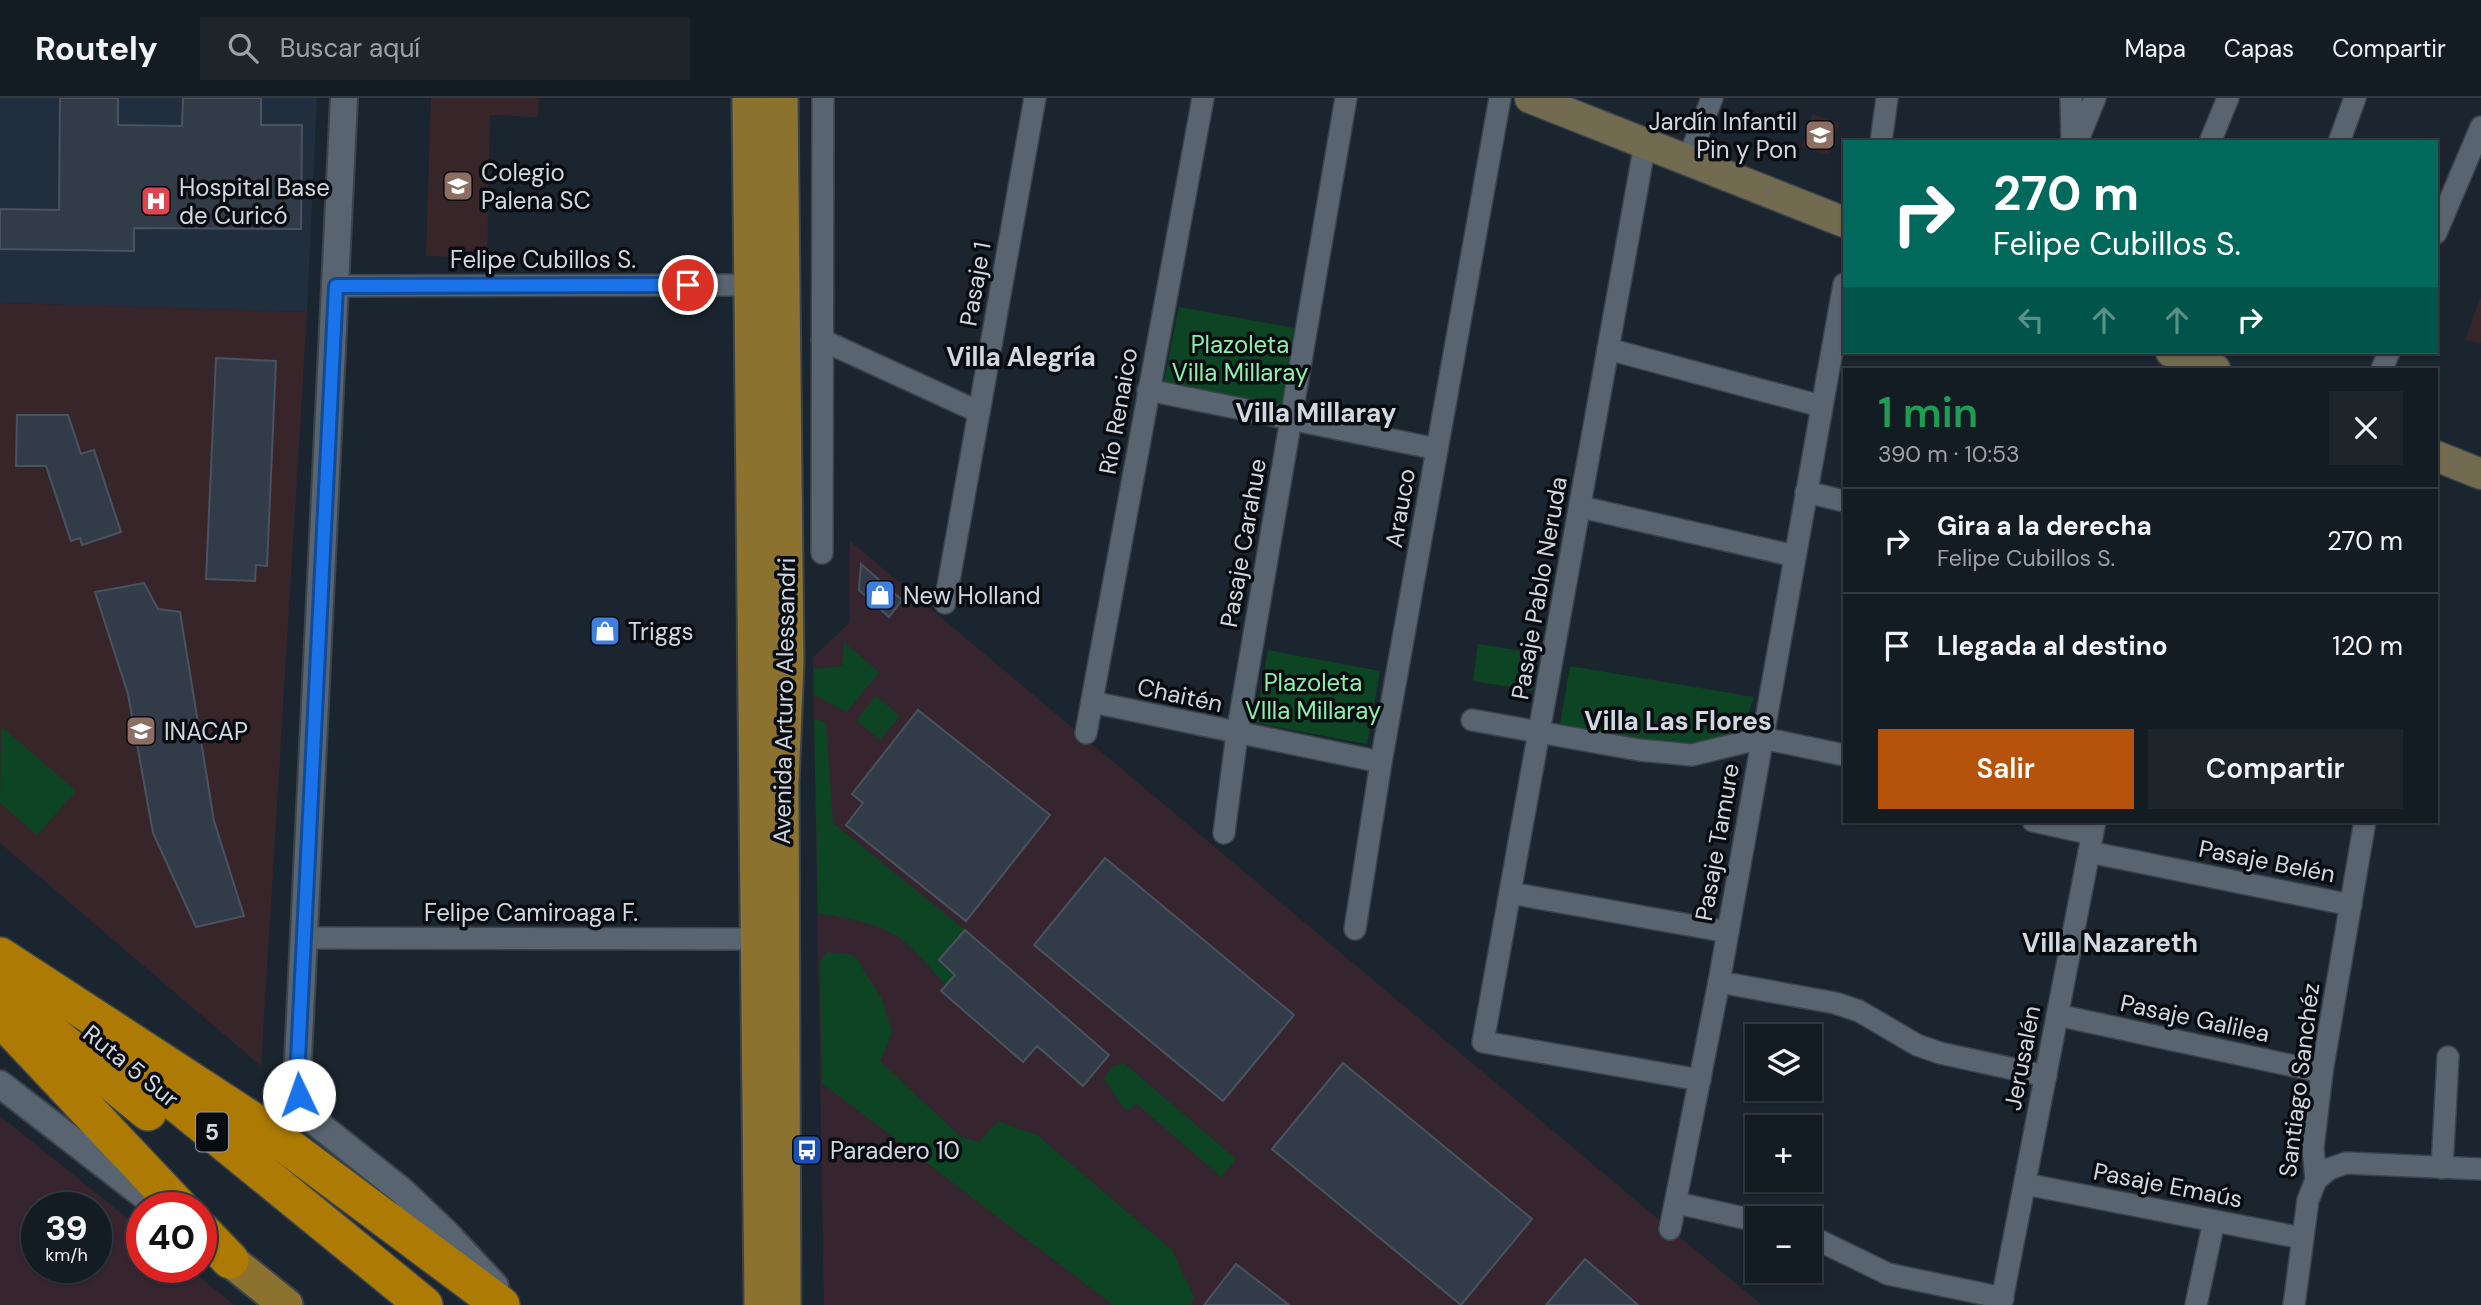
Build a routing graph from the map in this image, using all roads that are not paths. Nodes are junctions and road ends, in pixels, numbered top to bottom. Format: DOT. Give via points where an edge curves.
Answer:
graph roads {
  1 [pos="344,98"];
  2 [pos="749,98"];
  3 [pos="781,98"];
  4 [pos="823,98"];
  5 [pos="1203,98"];
  6 [pos="1346,98"];
  7 [pos="1500,98"];
  8 [pos="1530,98"];
  9 [pos="1712,98"];
  10 [pos="1887,98"];
  11 [pos="2071,98"];
  12 [pos="2095,98"];
  13 [pos="2228,98"];
  14 [pos="2355,98"];
  15 [pos="1032,99"];
  16 [pos="2481,127"];
  17 [pos="1881,140"];
  18 [pos="2072,140"];
  19 [pos="2078,140"];
  20 [pos="2211,140"];
  21 [pos="2340,140"];
  22 [pos="1645,144"];
  23 [pos="1688,160"];
  24 [pos="1843,222"];
  25 [pos="2438,228"];
  26 [pos="750,285"];
  27 [pos="336,286"];
  28 [pos="1843,289"];
  29 [pos="822,341"];
  30 [pos="1608,349"];
  31 [pos="2180,359"];
  32 [pos="2212,368"];
  33 [pos="1148,390"];
  34 [pos="1821,406"];
  35 [pos="979,412"];
  36 [pos="1291,420"];
  37 [pos="1437,449"];
  38 [pos="2438,457"];
  39 [pos="2481,474"];
  40 [pos="1806,492"];
  41 [pos="1843,501"];
  42 [pos="1581,507"];
  43 [pos="822,553"];
  44 [pos="1796,556"];
  45 [pos="945,603"];
  46 [pos="1092,702"];
  47 [pos="1472,720"];
  48 [pos="1540,731"];
  49 [pos="1086,733"];
  50 [pos="1237,734"];
  51 [pos="1762,738"];
  52 [pos="1843,755"];
  53 [pos="1381,762"];
  54 [pos="2042,823"];
  55 [pos="2365,823"];
  56 [pos="1224,833"];
  57 [pos="2092,835"];
  58 [pos="1510,893"];
  59 [pos="2351,905"];
  60 [pos="1355,929"];
  61 [pos="1728,932"];
  62 [pos="304,939"];
  63 [pos="757,939"];
  64 [pos="0,958"];
  65 [pos="1719,982"];
  66 [pos="0,991"];
  67 [pos="2057,1015"];
  68 [pos="0,1017"];
  69 [pos="2448,1057"];
  70 [pos="2322,1072"];
  71 [pos="2046,1076"];
  72 [pos="1700,1080"];
  73 [pos="0,1084"];
  74 [pos="2442,1168"];
  75 [pos="2481,1169"];
  76 [pos="2316,1180"];
  77 [pos="2025,1184"];
  78 [pos="139,1192"];
  79 [pos="165,1192"];
  80 [pos="1677,1203"];
  81 [pos="1745,1217"];
  82 [pos="2214,1221"];
  83 [pos="1670,1229"];
  84 [pos="2302,1238"];
  85 [pos="1822,1242"];
  86 [pos="217,1251"];
  87 [pos="2002,1301"];
  88 [pos="286,1305"];
  89 [pos="385,1305"];
  90 [pos="424,1305"];
  91 [pos="501,1305"];
  92 [pos="513,1305"];
  93 [pos="761,1305"];
  94 [pos="784,1305"];
  95 [pos="2196,1305"];
  96 [pos="2294,1305"];
  1 -- 27 [label="street"];
  2 -- 26 [label="main road, Avenida Arturo Alessandri"];
  3 -- 94 [label="main road, Avenida Arturo Alessandri" via="787,649 782,783"];
  4 -- 29 [label="street, Avenida Arturo Alessandri"];
  5 -- 33 [label="street, Río Renaico"];
  6 -- 36 [label="street, Pasaje Carahue"];
  7 -- 37 [label="street, Arauco"];
  8 -- 22 [label="main road"];
  9 -- 23 [label="street"];
  10 -- 17 [label="street"];
  11 -- 18 [label="street"];
  12 -- 19 [label="street"];
  13 -- 20 [label="street"];
  14 -- 21 [label="street"];
  15 -- 35 [label="street, Pasaje 1"];
  16 -- 25 [label="street"];
  22 -- 23 [label="main road"];
  22 -- 30 [label="street, Pasaje Pablo Neruda"];
  23 -- 24 [label="main road"];
  26 -- 27 [label="street, Felipe Cubillos S."];
  26 -- 63 [label="main road, Avenida Arturo Alessandri"];
  27 -- 62 [label="street"];
  28 -- 34 [label="street, Pasaje Tamure"];
  29 -- 35 [label="street"];
  29 -- 43 [label="street, Avenida Arturo Alessandri"];
  30 -- 34 [label="street"];
  30 -- 42 [label="street, Pasaje Pablo Neruda"];
  31 -- 32 [label="main road"];
  33 -- 36 [label="street"];
  33 -- 46 [label="street, Río Renaico"];
  34 -- 40 [label="street, Pasaje Tamure"];
  35 -- 45 [label="street, Pasaje 1"];
  36 -- 37 [label="street"];
  36 -- 50 [label="street, Pasaje Carahue"];
  37 -- 53 [label="street, Arauco"];
  38 -- 39 [label="main road"];
  40 -- 41 [label="street"];
  40 -- 44 [label="street, Pasaje Tamure"];
  42 -- 44 [label="street"];
  42 -- 48 [label="street, Pasaje Pablo Neruda"];
  44 -- 51 [label="street, Pasaje Tamure"];
  46 -- 49 [label="street, Río Renaico"];
  46 -- 50 [label="street, Chaitén"];
  47 -- 48 [label="street"];
  48 -- 51 [label="street" via="1692,755"];
  48 -- 58 [label="street, Pasaje Pablo Neruda"];
  50 -- 53 [label="street, Chaitén"];
  50 -- 56 [label="street, Pasaje Carahue"];
  51 -- 52 [label="street"];
  51 -- 61 [label="street, Pasaje Tamure"];
  53 -- 60 [label="street, Arauco"];
  54 -- 57 [label="street, Pasaje Belén"];
  55 -- 59 [label="street, Santiago Sanchéz"];
  57 -- 59 [label="street, Pasaje Belén"];
  57 -- 67 [label="street, Jerusalén"];
  58 -- 61 [label="street"];
  58 -- 72 [label="street, Pasaje Pablo Neruda" via="1483,1042"];
  59 -- 70 [label="street, Santiago Sanchéz"];
  61 -- 65 [label="street, Pasaje Tamure"];
  62 -- 63 [label="street, Felipe Camiroaga F."];
  62 -- 92 [label="street" via="297,1080 303,1106 314,1121 402,1191"];
  63 -- 93 [label="main road, Avenida Arturo Alessandri"];
  64 -- 90 [label="highway, Ruta 5 Sur / 5"];
  64 -- 91 [label="highway" via="269,1132"];
  65 -- 71 [label="street" via="1835,1003 1940,1053"];
  65 -- 72 [label="street, Pasaje Tamure"];
  66 -- 89 [label="highway, Ruta 5 Sur / 5"];
  67 -- 70 [label="street, Pasaje Galilea"];
  67 -- 71 [label="street, Jerusalén"];
  68 -- 79 [label="highway"];
  69 -- 74 [label="street"];
  70 -- 76 [label="street, Santiago Sanchéz" via="2313,1148"];
  71 -- 77 [label="street, Jerusalén"];
  72 -- 80 [label="street, Pasaje Tamure"];
  73 -- 78 [label="street"];
  74 -- 75 [label="street"];
  74 -- 76 [label="street" via="2346,1163"];
  76 -- 84 [label="street, Santiago Sanchéz"];
  77 -- 82 [label="street, Pasaje Emaús"];
  77 -- 87 [label="street, Jerusalén"];
  80 -- 81 [label="street"];
  80 -- 83 [label="street, Pasaje Tamure"];
  82 -- 84 [label="street, Pasaje Emaús"];
  82 -- 95 [label="street"];
  84 -- 96 [label="street, Santiago Sanchéz"];
  85 -- 87 [label="street" via="1888,1274"];
  86 -- 88 [label="main road"];
}
